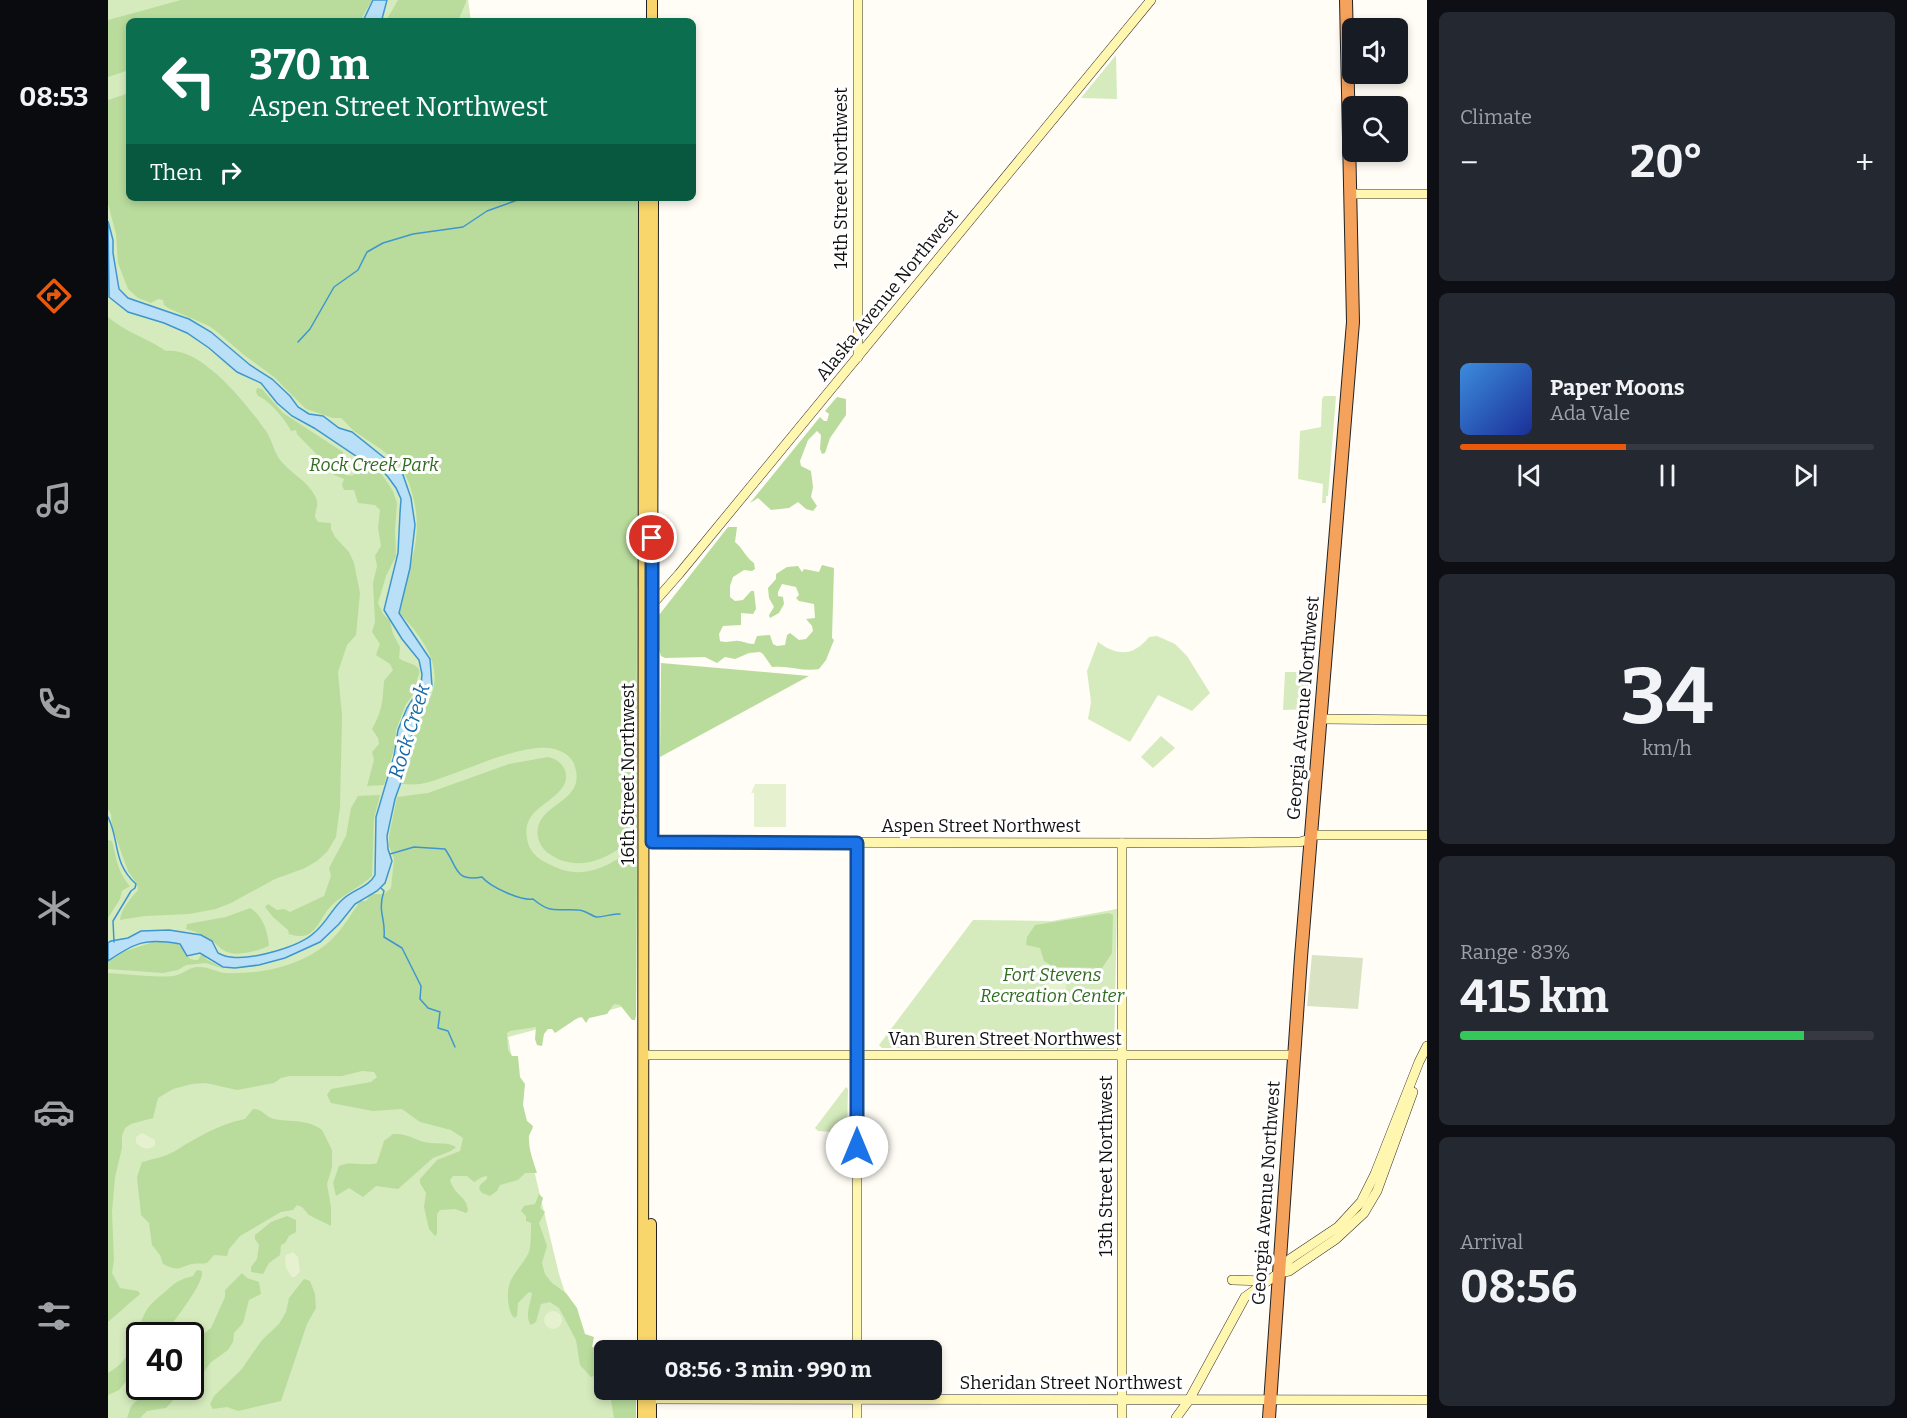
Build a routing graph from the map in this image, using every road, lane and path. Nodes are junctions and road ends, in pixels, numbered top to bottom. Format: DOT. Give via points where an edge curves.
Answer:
graph roads {
  1 [pos="645,0"];
  2 [pos="652,0"];
  3 [pos="858,0"];
  4 [pos="1151,0"];
  5 [pos="1346,0"];
  6 [pos="645,18"];
  7 [pos="652,18"];
  8 [pos="1352,194"];
  9 [pos="1427,194"];
  10 [pos="644,201"];
  11 [pos="653,201"];
  12 [pos="858,357"];
  13 [pos="648,602"];
  14 [pos="1321,719"];
  15 [pos="1427,720"];
  16 [pos="1427,835"];
  17 [pos="1310,837"];
  18 [pos="648,842"];
  19 [pos="857,843"];
  20 [pos="1122,843"];
  21 [pos="1427,1046"];
  22 [pos="647,1055"];
  23 [pos="857,1055"];
  24 [pos="1122,1055"];
  25 [pos="1294,1055"];
  26 [pos="1427,1059"];
  27 [pos="1334,1235"];
  28 [pos="1279,1273"];
  29 [pos="1232,1280"];
  30 [pos="1267,1281"];
  31 [pos="643,1340"];
  32 [pos="651,1340"];
  33 [pos="857,1340"];
  34 [pos="646,1400"];
  35 [pos="648,1400"];
  36 [pos="857,1400"];
  37 [pos="942,1400"];
  38 [pos="1122,1400"];
  39 [pos="1189,1400"];
  40 [pos="1270,1400"];
  41 [pos="1427,1400"];
  42 [pos="643,1418"];
  43 [pos="651,1418"];
  44 [pos="857,1418"];
  45 [pos="1122,1418"];
  46 [pos="1176,1418"];
  47 [pos="1269,1418"];
  1 -- 6 [label="main road"];
  2 -- 7 [label="main road"];
  3 -- 12 [label="street, 14th Street Northwest"];
  4 -- 12 [label="street, Alaska Avenue Northwest"];
  5 -- 8 [label="highway, Georgia Avenue Northwest"];
  8 -- 9 [label="street"];
  8 -- 14 [label="highway, Georgia Avenue Northwest" via="1353,322"];
  10 -- 13 [label="main road, 16th Street Northwest"];
  11 -- 13 [label="main road, 16th Street Northwest"];
  12 -- 13 [label="street, Alaska Avenue Northwest" via="679,574"];
  13 -- 18 [label="main road, 16th Street Northwest"];
  14 -- 15 [label="street"];
  14 -- 17 [label="highway, Georgia Avenue Northwest"];
  16 -- 17 [label="street, Aspen Street Northwest"];
  17 -- 20 [label="street, Aspen Street Northwest" via="1300,842"];
  17 -- 25 [label="highway, Georgia Avenue Northwest"];
  18 -- 19 [label="street, Aspen Street Northwest"];
  18 -- 22 [label="main road, 16th Street Northwest"];
  19 -- 20 [label="street, Aspen Street Northwest"];
  19 -- 23 [label="street"];
  20 -- 24 [label="street, 13th Street Northwest"];
  21 -- 27 [label="street" via="1368,1189"];
  22 -- 23 [label="street, Van Buren Street Northwest"];
  22 -- 31 [label="main road, 16th Street Northwest"];
  22 -- 32 [label="main road, 16th Street Northwest"];
  23 -- 24 [label="street, Van Buren Street Northwest"];
  23 -- 33 [label="street"];
  24 -- 25 [label="street, Van Buren Street Northwest"];
  24 -- 38 [label="street, 13th Street Northwest"];
  25 -- 28 [label="highway, Georgia Avenue Northwest"];
  26 -- 27 [label="street" via="1377,1191 1359,1220"];
  27 -- 28 [label="street" via="1289,1271"];
  28 -- 30 [label="street"];
  28 -- 40 [label="highway, Georgia Avenue Northwest"];
  29 -- 30 [label="street"];
  30 -- 39 [label="street" via="1243,1300"];
  34 -- 42 [label="main road"];
  35 -- 43 [label="main road"];
  36 -- 44 [label="street"];
  37 -- 38 [label="street, Sheridan Street Northwest"];
  38 -- 39 [label="street, Sheridan Street Northwest"];
  38 -- 45 [label="street, 13th Street Northwest"];
  39 -- 40 [label="street, Sheridan Street Northwest"];
  39 -- 46 [label="street"];
  40 -- 41 [label="street, Sheridan Street Northwest"];
  40 -- 47 [label="highway, Georgia Avenue Northwest"];
}
